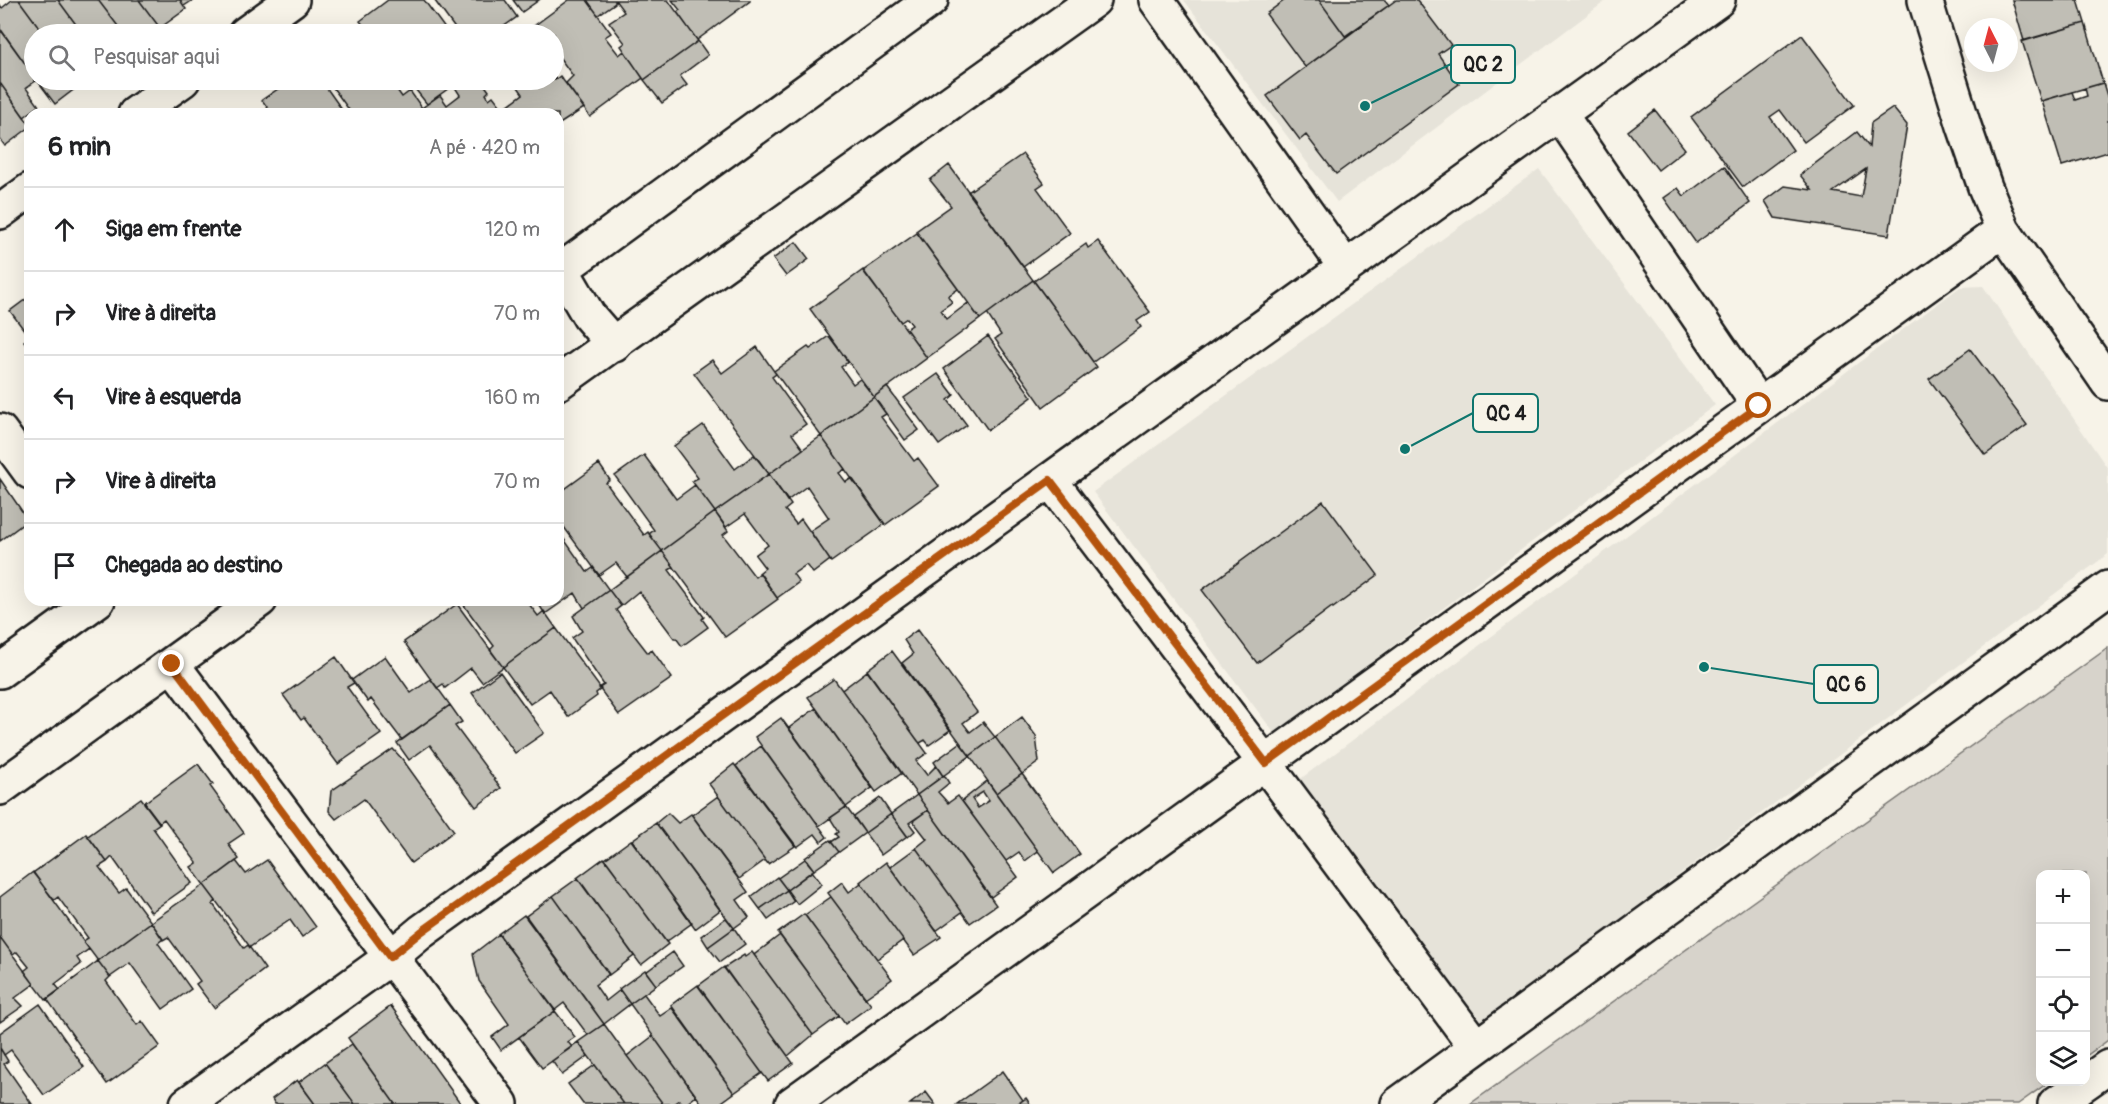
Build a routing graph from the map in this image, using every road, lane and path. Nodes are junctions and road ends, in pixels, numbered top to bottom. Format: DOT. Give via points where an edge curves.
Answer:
graph roads {
  1 [pos="292,0"];
  2 [pos="931,0"];
  3 [pos="1094,0"];
  4 [pos="1156,0"];
  5 [pos="1718,0"];
  6 [pos="1925,0"];
  7 [pos="259,24"];
  8 [pos="169,90"];
  9 [pos="143,108"];
  10 [pos="1560,114"];
  11 [pos="24,194"];
  12 [pos="0,212"];
  13 [pos="2003,230"];
  14 [pos="564,268"];
  15 [pos="1346,268"];
  16 [pos="564,277"];
  17 [pos="614,345"];
  18 [pos="564,379"];
  19 [pos="2108,383"];
  20 [pos="1759,406"];
  21 [pos="0,431"];
  22 [pos="24,464"];
  23 [pos="1050,480"];
  24 [pos="2108,588"];
  25 [pos="90,606"];
  26 [pos="252,606"];
  27 [pos="172,664"];
  28 [pos="0,671"];
  29 [pos="1266,763"];
  30 [pos="0,788"];
  31 [pos="390,957"];
  32 [pos="1476,1047"];
  33 [pos="2108,1067"];
  34 [pos="187,1104"];
  35 [pos="501,1104"];
  36 [pos="792,1104"];
  37 [pos="1398,1104"];
  38 [pos="2055,1104"];
  1 -- 7 [label="street"];
  2 -- 14 [label="street"];
  3 -- 17 [label="street"];
  4 -- 15 [label="street"];
  5 -- 10 [label="street"];
  6 -- 13 [label="street" via="1964,126"];
  8 -- 9 [label="street"];
  10 -- 15 [label="street"];
  10 -- 20 [label="street"];
  11 -- 12 [label="street"];
  13 -- 19 [label="street"];
  13 -- 20 [label="street"];
  15 -- 23 [label="street"];
  16 -- 17 [label="street"];
  17 -- 18 [label="street"];
  20 -- 29 [label="street"];
  21 -- 22 [label="street"];
  23 -- 29 [label="street"];
  23 -- 31 [label="street"];
  24 -- 32 [label="street"];
  25 -- 28 [label="street"];
  26 -- 27 [label="street"];
  27 -- 30 [label="street"];
  27 -- 31 [label="street"];
  29 -- 32 [label="street"];
  29 -- 36 [label="street"];
  31 -- 34 [label="street"];
  31 -- 35 [label="street"];
  32 -- 37 [label="street"];
  33 -- 38 [label="street"];
}
